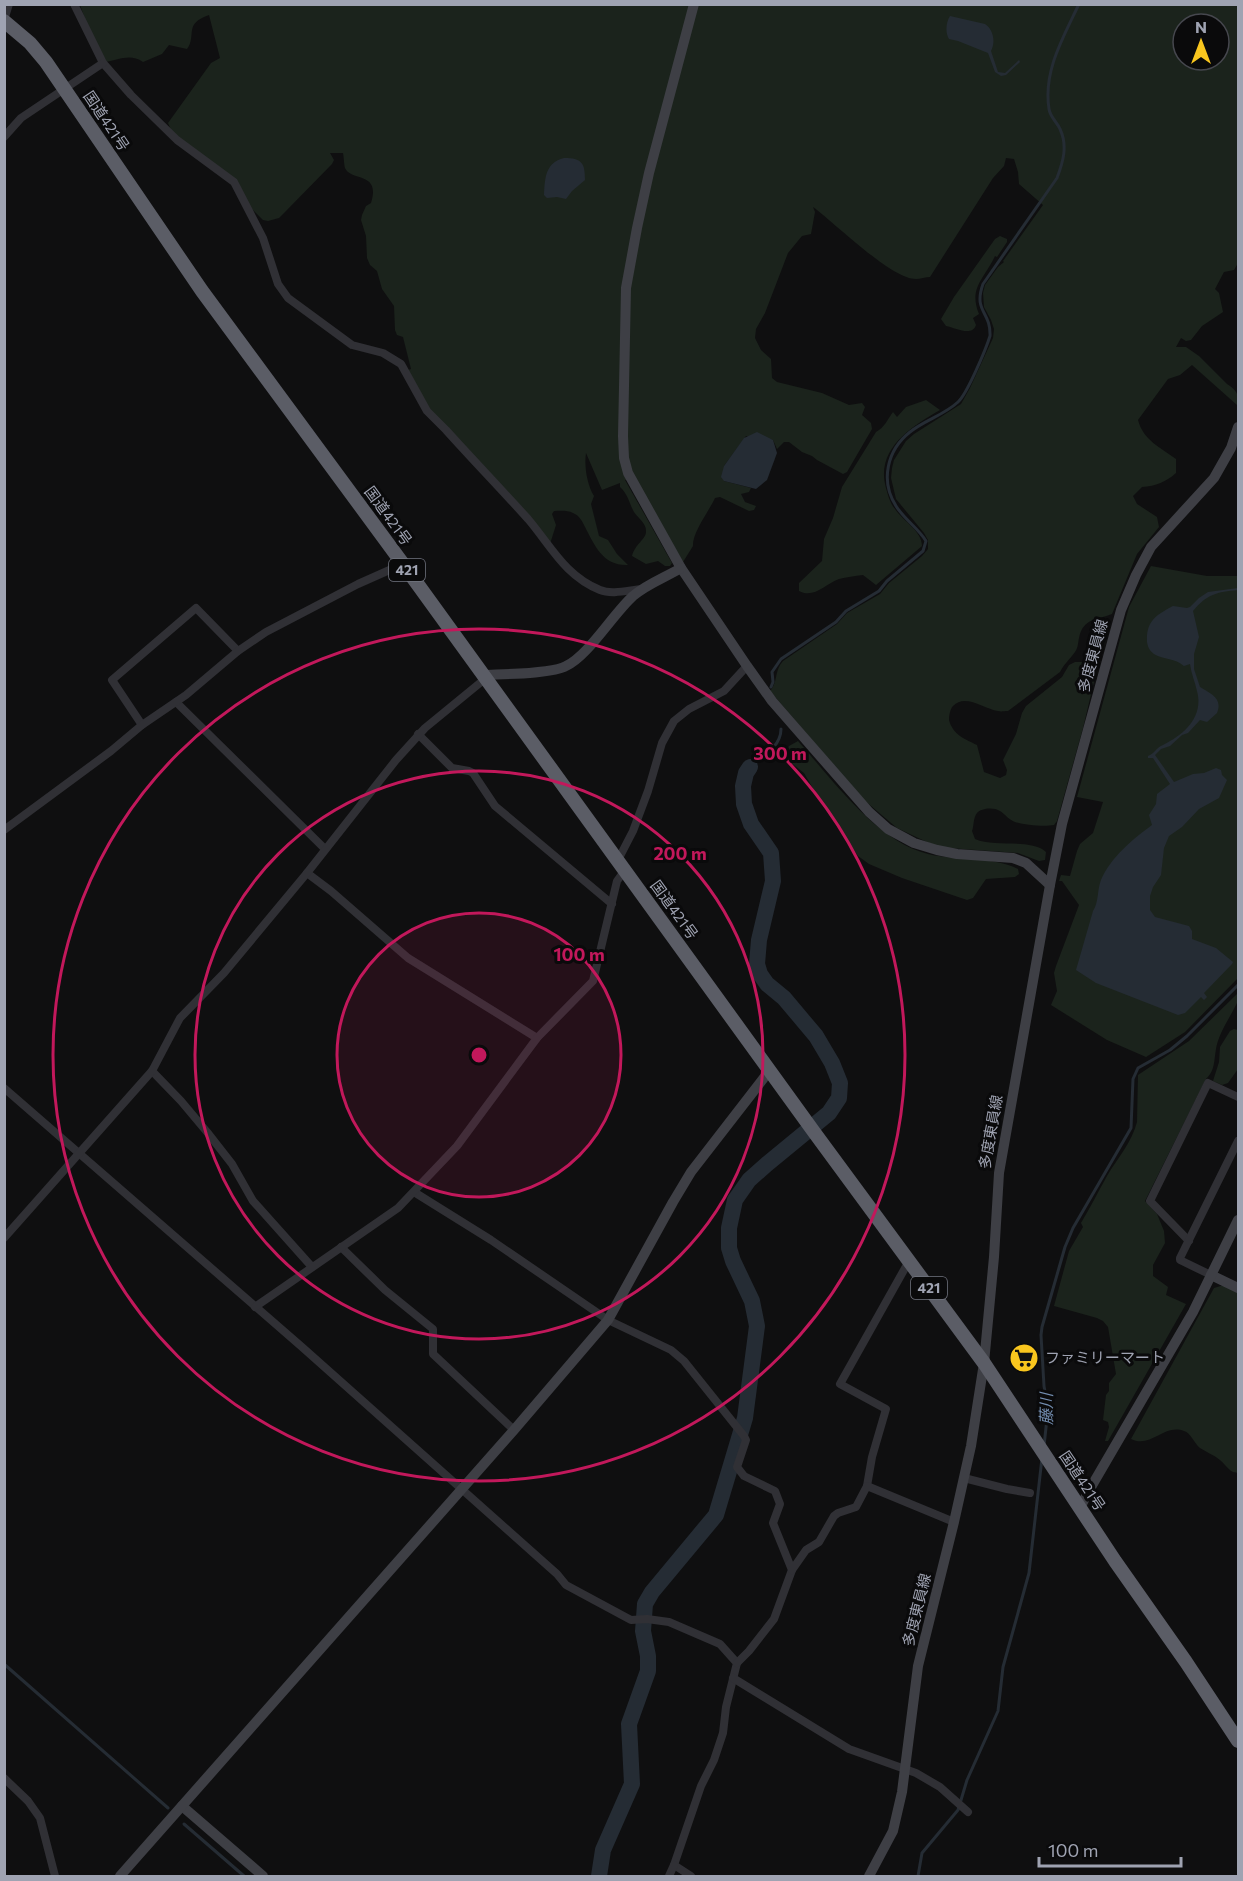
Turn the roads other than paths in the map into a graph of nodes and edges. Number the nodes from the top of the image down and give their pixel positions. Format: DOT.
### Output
graph roads {
  1 [pos="9,4"];
  2 [pos="74,4"];
  3 [pos="693,4"];
  4 [pos="4,20"];
  5 [pos="103,63"];
  6 [pos="65,89"];
  7 [pos="4,138"];
  8 [pos="1239,427"];
  9 [pos="403,564"];
  10 [pos="681,568"];
  11 [pos="643,589"];
  12 [pos="238,651"];
  13 [pos="747,666"];
  14 [pos="485,677"];
  15 [pos="176,702"];
  16 [pos="142,725"];
  17 [pos="418,734"];
  18 [pos="4,830"];
  19 [pos="325,849"];
  20 [pos="621,865"];
  21 [pos="307,873"];
  22 [pos="1050,885"];
  23 [pos="612,904"];
  24 [pos="537,1038"];
  25 [pos="770,1070"];
  26 [pos="152,1071"];
  27 [pos="4,1088"];
  28 [pos="1239,1098"];
  29 [pos="1239,1141"];
  30 [pos="78,1153"];
  31 [pos="414,1192"];
  32 [pos="1239,1220"];
  33 [pos="4,1238"];
  34 [pos="1189,1241"];
  35 [pos="341,1247"];
  36 [pos="909,1261"];
  37 [pos="312,1268"];
  38 [pos="1211,1275"];
  39 [pos="1239,1288"];
  40 [pos="255,1307"];
  41 [pos="608,1320"];
  42 [pos="984,1363"];
  43 [pos="514,1430"];
  44 [pos="964,1478"];
  45 [pos="867,1486"];
  46 [pos="461,1489"];
  47 [pos="1030,1493"];
  48 [pos="1080,1508"];
  49 [pos="954,1522"];
  50 [pos="792,1570"];
  51 [pos="737,1663"];
  52 [pos="733,1678"];
  53 [pos="1239,1741"];
  54 [pos="906,1768"];
  55 [pos="4,1778"];
  56 [pos="182,1806"];
  57 [pos="967,1811"];
  58 [pos="674,1865"];
  59 [pos="55,1876"];
  60 [pos="120,1876"];
  61 [pos="263,1876"];
  62 [pos="669,1876"];
  63 [pos="691,1876"];
  64 [pos="869,1876"];
  1 -- 4 [label="street"];
  2 -- 5 [label="street"];
  3 -- 10 [label="street"];
  4 -- 6 [label="highway, 国道421号 / 421"];
  5 -- 6 [label="street"];
  5 -- 11 [label="street"];
  6 -- 7 [label="street"];
  6 -- 9 [label="highway, 国道421号 / 421"];
  8 -- 22 [label="street, 多度東員線"];
  9 -- 12 [label="street"];
  9 -- 14 [label="highway, 国道421号 / 421"];
  10 -- 11 [label="street"];
  10 -- 13 [label="street"];
  11 -- 14 [label="street"];
  12 -- 15 [label="street"];
  12 -- 16 [label="street"];
  13 -- 20 [label="street"];
  13 -- 22 [label="street"];
  14 -- 17 [label="street"];
  14 -- 20 [label="highway, 国道421号 / 421"];
  15 -- 16 [label="street"];
  15 -- 19 [label="street"];
  16 -- 18 [label="street"];
  17 -- 19 [label="street"];
  17 -- 23 [label="street"];
  19 -- 21 [label="street"];
  20 -- 23 [label="street"];
  20 -- 25 [label="highway, 国道421号 / 421"];
  21 -- 24 [label="street"];
  21 -- 26 [label="street"];
  22 -- 42 [label="street, 多度東員線"];
  23 -- 24 [label="street"];
  24 -- 31 [label="street"];
  25 -- 36 [label="highway, 国道421号 / 421"];
  25 -- 41 [label="street"];
  26 -- 30 [label="street"];
  26 -- 37 [label="street"];
  27 -- 30 [label="street"];
  28 -- 34 [label="street"];
  29 -- 34 [label="street"];
  30 -- 33 [label="street"];
  30 -- 40 [label="street"];
  31 -- 35 [label="street"];
  31 -- 41 [label="street"];
  32 -- 38 [label="street"];
  34 -- 38 [label="street"];
  35 -- 37 [label="street"];
  35 -- 43 [label="street"];
  36 -- 42 [label="highway, 国道421号 / 421"];
  36 -- 45 [label="street"];
  37 -- 40 [label="street"];
  38 -- 39 [label="street"];
  38 -- 48 [label="street"];
  40 -- 46 [label="street"];
  41 -- 43 [label="street"];
  41 -- 50 [label="street"];
  42 -- 44 [label="street, 多度東員線"];
  42 -- 48 [label="highway, 国道421号 / 421"];
  43 -- 46 [label="street"];
  44 -- 47 [label="street"];
  44 -- 49 [label="street, 多度東員線"];
  45 -- 49 [label="street"];
  45 -- 50 [label="street"];
  46 -- 51 [label="street"];
  46 -- 56 [label="street"];
  48 -- 53 [label="highway, 国道421号 / 421"];
  49 -- 54 [label="street, 多度東員線"];
  50 -- 51 [label="street"];
  51 -- 52 [label="street"];
  52 -- 54 [label="street"];
  52 -- 58 [label="street"];
  54 -- 57 [label="street"];
  54 -- 64 [label="street, 多度東員線"];
  55 -- 59 [label="street"];
  56 -- 60 [label="street"];
  56 -- 61 [label="street"];
  58 -- 62 [label="street"];
  58 -- 63 [label="street"];
}
